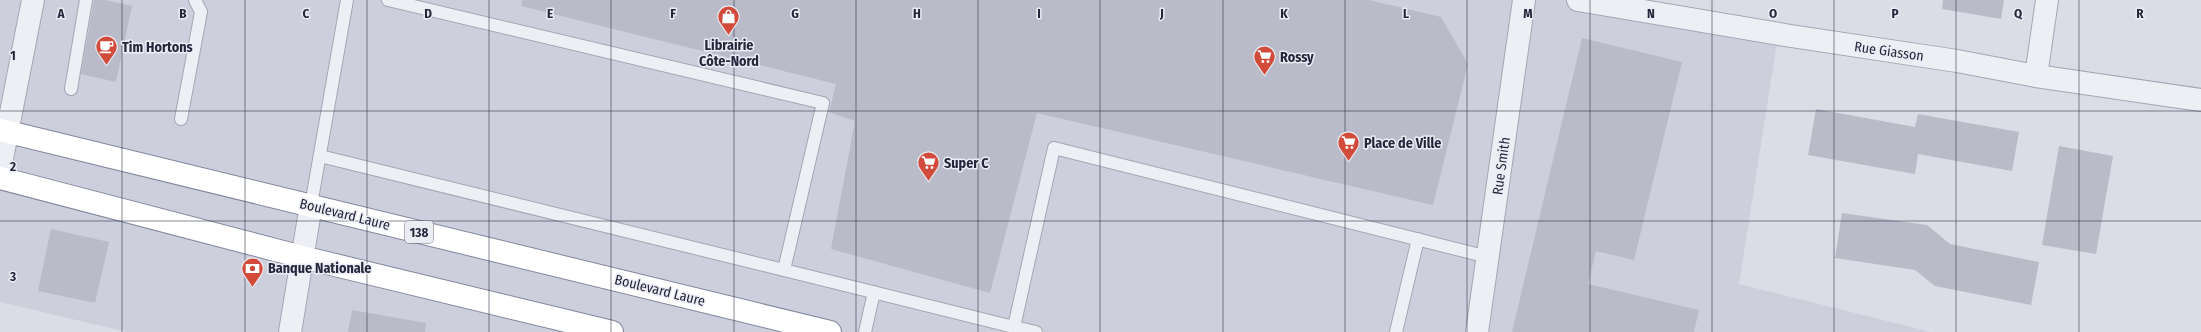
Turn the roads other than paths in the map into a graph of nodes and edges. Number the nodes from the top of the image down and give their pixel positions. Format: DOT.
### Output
graph roads {
  1 [pos="33,0"];
  2 [pos="86,0"];
  3 [pos="195,0"];
  4 [pos="347,0"];
  5 [pos="388,0"];
  6 [pos="1524,0"];
  7 [pos="1578,0"];
  8 [pos="2047,0"];
  9 [pos="2036,76"];
  10 [pos="71,89"];
  11 [pos="2201,100"];
  12 [pos="180,119"];
  13 [pos="4,131"];
  14 [pos="320,156"];
  15 [pos="0,169"];
  16 [pos="0,178"];
  17 [pos="311,205"];
  18 [pos="1418,239"];
  19 [pos="302,257"];
  20 [pos="1488,257"];
  21 [pos="784,270"];
  22 [pos="874,292"];
  23 [pos="1014,327"];
  24 [pos="290,332"];
  25 [pos="612,332"];
  26 [pos="830,332"];
  27 [pos="865,332"];
  28 [pos="1036,332"];
  29 [pos="1396,332"];
  30 [pos="1477,332"];
  1 -- 13 [label="street"];
  2 -- 10 [label="lane"];
  3 -- 12 [label="lane"];
  4 -- 14 [label="lane"];
  5 -- 21 [label="lane"];
  6 -- 20 [label="street, Rue Smith"];
  7 -- 9 [label="street, Rue Giasson"];
  8 -- 9 [label="street"];
  9 -- 11 [label="street, Rue Giasson"];
  13 -- 15 [label="street"];
  13 -- 17 [label="highway, Boulevard Laure / 138"];
  14 -- 17 [label="lane"];
  14 -- 21 [label="lane"];
  16 -- 19 [label="highway"];
  17 -- 19 [label="street"];
  17 -- 26 [label="highway, Boulevard Laure / 138"];
  18 -- 20 [label="lane"];
  18 -- 23 [label="lane"];
  18 -- 29 [label="lane"];
  19 -- 24 [label="street"];
  19 -- 25 [label="highway"];
  20 -- 30 [label="street, Rue Smith"];
  21 -- 22 [label="lane"];
  22 -- 23 [label="lane"];
  22 -- 27 [label="lane"];
  23 -- 28 [label="lane"];
}
